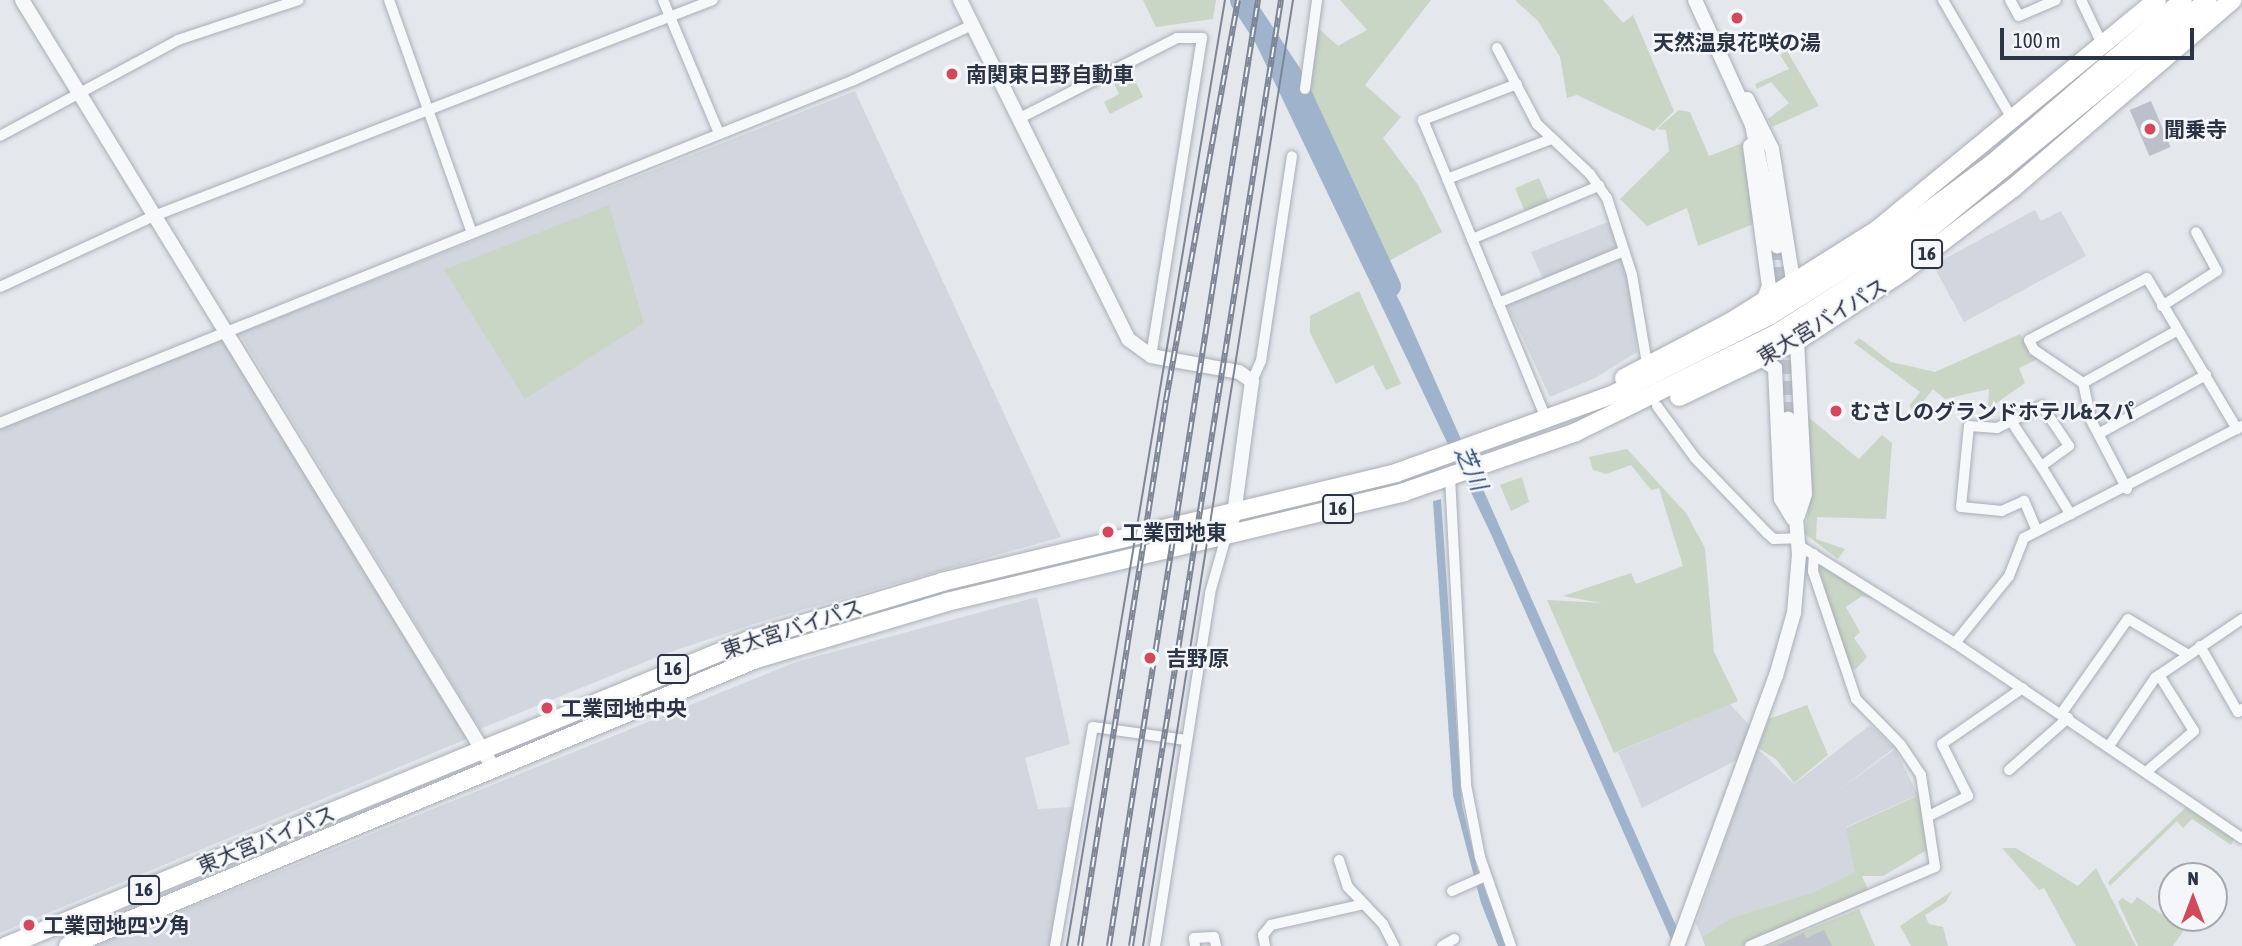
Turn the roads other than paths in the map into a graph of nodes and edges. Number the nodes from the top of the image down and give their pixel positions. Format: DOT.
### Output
graph roads {
  1 [pos="22,0"];
  2 [pos="299,0"];
  3 [pos="389,0"];
  4 [pos="663,0"];
  5 [pos="713,0"];
  6 [pos="960,0"];
  7 [pos="1317,0"];
  8 [pos="1695,0"];
  9 [pos="1943,0"];
  10 [pos="2010,0"];
  11 [pos="2056,0"];
  12 [pos="2081,0"];
  13 [pos="2157,0"];
  14 [pos="2183,0"];
  15 [pos="2208,0"];
  16 [pos="2232,0"];
  17 [pos="669,17"];
  18 [pos="972,25"];
  19 [pos="2103,46"];
  20 [pos="1497,47"];
  21 [pos="1726,69"];
  22 [pos="1517,84"];
  23 [pos="1305,89"];
  24 [pos="79,94"];
  25 [pos="430,108"];
  26 [pos="1018,119"];
  27 [pos="2014,122"];
  28 [pos="719,133"];
  29 [pos="0,136"];
  30 [pos="1551,139"];
  31 [pos="1292,156"];
  32 [pos="1447,179"];
  33 [pos="1599,186"];
  34 [pos="154,216"];
  35 [pos="471,230"];
  36 [pos="2196,232"];
  37 [pos="1472,239"];
  38 [pos="1777,246"];
  39 [pos="1624,251"];
  40 [pos="1801,280"];
  41 [pos="0,287"];
  42 [pos="1499,303"];
  43 [pos="1762,303"];
  44 [pos="2162,306"];
  45 [pos="224,330"];
  46 [pos="2176,331"];
  47 [pos="1797,341"];
  48 [pos="1151,355"];
  49 [pos="1761,359"];
  50 [pos="1647,364"];
  51 [pos="2206,375"];
  52 [pos="1252,381"];
  53 [pos="2082,383"];
  54 [pos="1657,407"];
  55 [pos="1568,413"];
  56 [pos="1788,418"];
  57 [pos="1548,421"];
  58 [pos="2011,421"];
  59 [pos="0,423"];
  60 [pos="2239,428"];
  61 [pos="1576,432"];
  62 [pos="2100,433"];
  63 [pos="2040,466"];
  64 [pos="1450,477"];
  65 [pos="2127,489"];
  66 [pos="1234,515"];
  67 [pos="2071,515"];
  68 [pos="2038,531"];
  69 [pos="1797,535"];
  70 [pos="1226,537"];
  71 [pos="1814,554"];
  72 [pos="2242,619"];
  73 [pos="1955,643"];
  74 [pos="2200,646"];
  75 [pos="2187,654"];
  76 [pos="2159,675"];
  77 [pos="2023,688"];
  78 [pos="2242,709"];
  79 [pos="2064,716"];
  80 [pos="1186,740"];
  81 [pos="2109,746"];
  82 [pos="482,749"];
  83 [pos="493,767"];
  84 [pos="2010,770"];
  85 [pos="2146,772"];
  86 [pos="1929,816"];
  87 [pos="2242,838"];
  88 [pos="1339,860"];
  89 [pos="1486,876"];
  90 [pos="1452,891"];
  91 [pos="1364,904"];
  92 [pos="1454,939"];
  93 [pos="6,946"];
  94 [pos="68,946"];
  95 [pos="1055,946"];
  96 [pos="1155,946"];
  97 [pos="1195,946"];
  98 [pos="1216,946"];
  99 [pos="1265,946"];
  100 [pos="1394,946"];
  101 [pos="1442,946"];
  102 [pos="1511,946"];
  103 [pos="1677,946"];
  104 [pos="1749,946"];
  1 -- 24 [label="street"];
  2 -- 24 [label="street"];
  3 -- 25 [label="street"];
  4 -- 17 [label="street"];
  5 -- 17 [label="street"];
  6 -- 18 [label="street"];
  7 -- 23 [label="street"];
  8 -- 21 [label="street"];
  9 -- 27 [label="street"];
  10 -- 11 [label="street"];
  12 -- 19 [label="street"];
  13 -- 19 [label="highway, 東大宮バイパス / 16"];
  14 -- 55 [label="highway, 東大宮バイパス / 16"];
  15 -- 61 [label="highway, 東大宮バイパス / 16"];
  16 -- 47 [label="highway, 東大宮バイパス / 16"];
  17 -- 25 [label="street"];
  17 -- 28 [label="street"];
  18 -- 26 [label="street"];
  18 -- 28 [label="street"];
  19 -- 27 [label="highway, 東大宮バイパス / 16"];
  20 -- 22 [label="street"];
  21 -- 38 [label="street"];
  21 -- 40 [label="street"];
  21 -- 43 [label="street"];
  22 -- 30 [label="street"];
  22 -- 32 [label="street"];
  24 -- 29 [label="street"];
  24 -- 34 [label="street"];
  25 -- 34 [label="street"];
  25 -- 35 [label="street"];
  26 -- 48 [label="street"];
  26 -- 48 [label="street"];
  27 -- 40 [label="highway, 東大宮バイパス / 16"];
  28 -- 35 [label="street"];
  30 -- 32 [label="street"];
  30 -- 33 [label="street"];
  31 -- 52 [label="street"];
  32 -- 37 [label="street"];
  33 -- 37 [label="street"];
  33 -- 39 [label="street"];
  34 -- 41 [label="street"];
  34 -- 45 [label="street"];
  35 -- 45 [label="street"];
  36 -- 44 [label="street"];
  37 -- 42 [label="street"];
  39 -- 42 [label="street"];
  39 -- 50 [label="street"];
  40 -- 43 [label="highway, 東大宮バイパス / 16"];
  42 -- 57 [label="street"];
  43 -- 50 [label="highway, 東大宮バイパス / 16"];
  44 -- 46 [label="street"];
  44 -- 53 [label="street"];
  45 -- 59 [label="street"];
  45 -- 82 [label="street"];
  46 -- 51 [label="street"];
  46 -- 53 [label="street"];
  47 -- 49 [label="highway, 東大宮バイパス / 16"];
  47 -- 69 [label="street"];
  48 -- 52 [label="street"];
  49 -- 54 [label="highway, 東大宮バイパス / 16"];
  49 -- 69 [label="street"];
  50 -- 55 [label="highway, 東大宮バイパス / 16"];
  51 -- 60 [label="street"];
  51 -- 62 [label="street"];
  52 -- 66 [label="street"];
  53 -- 62 [label="street"];
  54 -- 61 [label="highway, 東大宮バイパス / 16"];
  54 -- 69 [label="street"];
  55 -- 57 [label="highway, 東大宮バイパス / 16"];
  56 -- 69 [label="street"];
  57 -- 66 [label="highway, 東大宮バイパス / 16"];
  58 -- 63 [label="street"];
  58 -- 63 [label="street"];
  58 -- 68 [label="street"];
  60 -- 65 [label="street"];
  61 -- 64 [label="highway, 東大宮バイパス / 16"];
  62 -- 65 [label="street"];
  63 -- 67 [label="street"];
  64 -- 70 [label="highway, 東大宮バイパス / 16"];
  64 -- 89 [label="street"];
  65 -- 67 [label="street"];
  66 -- 70 [label="street"];
  66 -- 82 [label="highway, 東大宮バイパス / 16"];
  67 -- 68 [label="street"];
  68 -- 73 [label="street"];
  69 -- 71 [label="street"];
  69 -- 103 [label="street"];
  70 -- 80 [label="street"];
  70 -- 83 [label="highway, 東大宮バイパス / 16"];
  71 -- 73 [label="street"];
  71 -- 86 [label="street"];
  72 -- 74 [label="street"];
  73 -- 77 [label="street"];
  74 -- 75 [label="street"];
  74 -- 78 [label="street"];
  75 -- 76 [label="street"];
  75 -- 79 [label="street"];
  76 -- 81 [label="street"];
  76 -- 85 [label="street"];
  77 -- 79 [label="street"];
  77 -- 86 [label="street"];
  79 -- 81 [label="street"];
  79 -- 84 [label="street"];
  80 -- 95 [label="street"];
  80 -- 96 [label="street"];
  81 -- 85 [label="street"];
  82 -- 83 [label="street"];
  82 -- 93 [label="highway, 東大宮バイパス / 16"];
  83 -- 94 [label="highway, 東大宮バイパス / 16"];
  85 -- 87 [label="street"];
  86 -- 104 [label="street"];
  88 -- 91 [label="street"];
  89 -- 90 [label="street"];
  89 -- 102 [label="street"];
  91 -- 99 [label="street"];
  91 -- 100 [label="street"];
  92 -- 101 [label="street"];
  97 -- 98 [label="street"];
}
